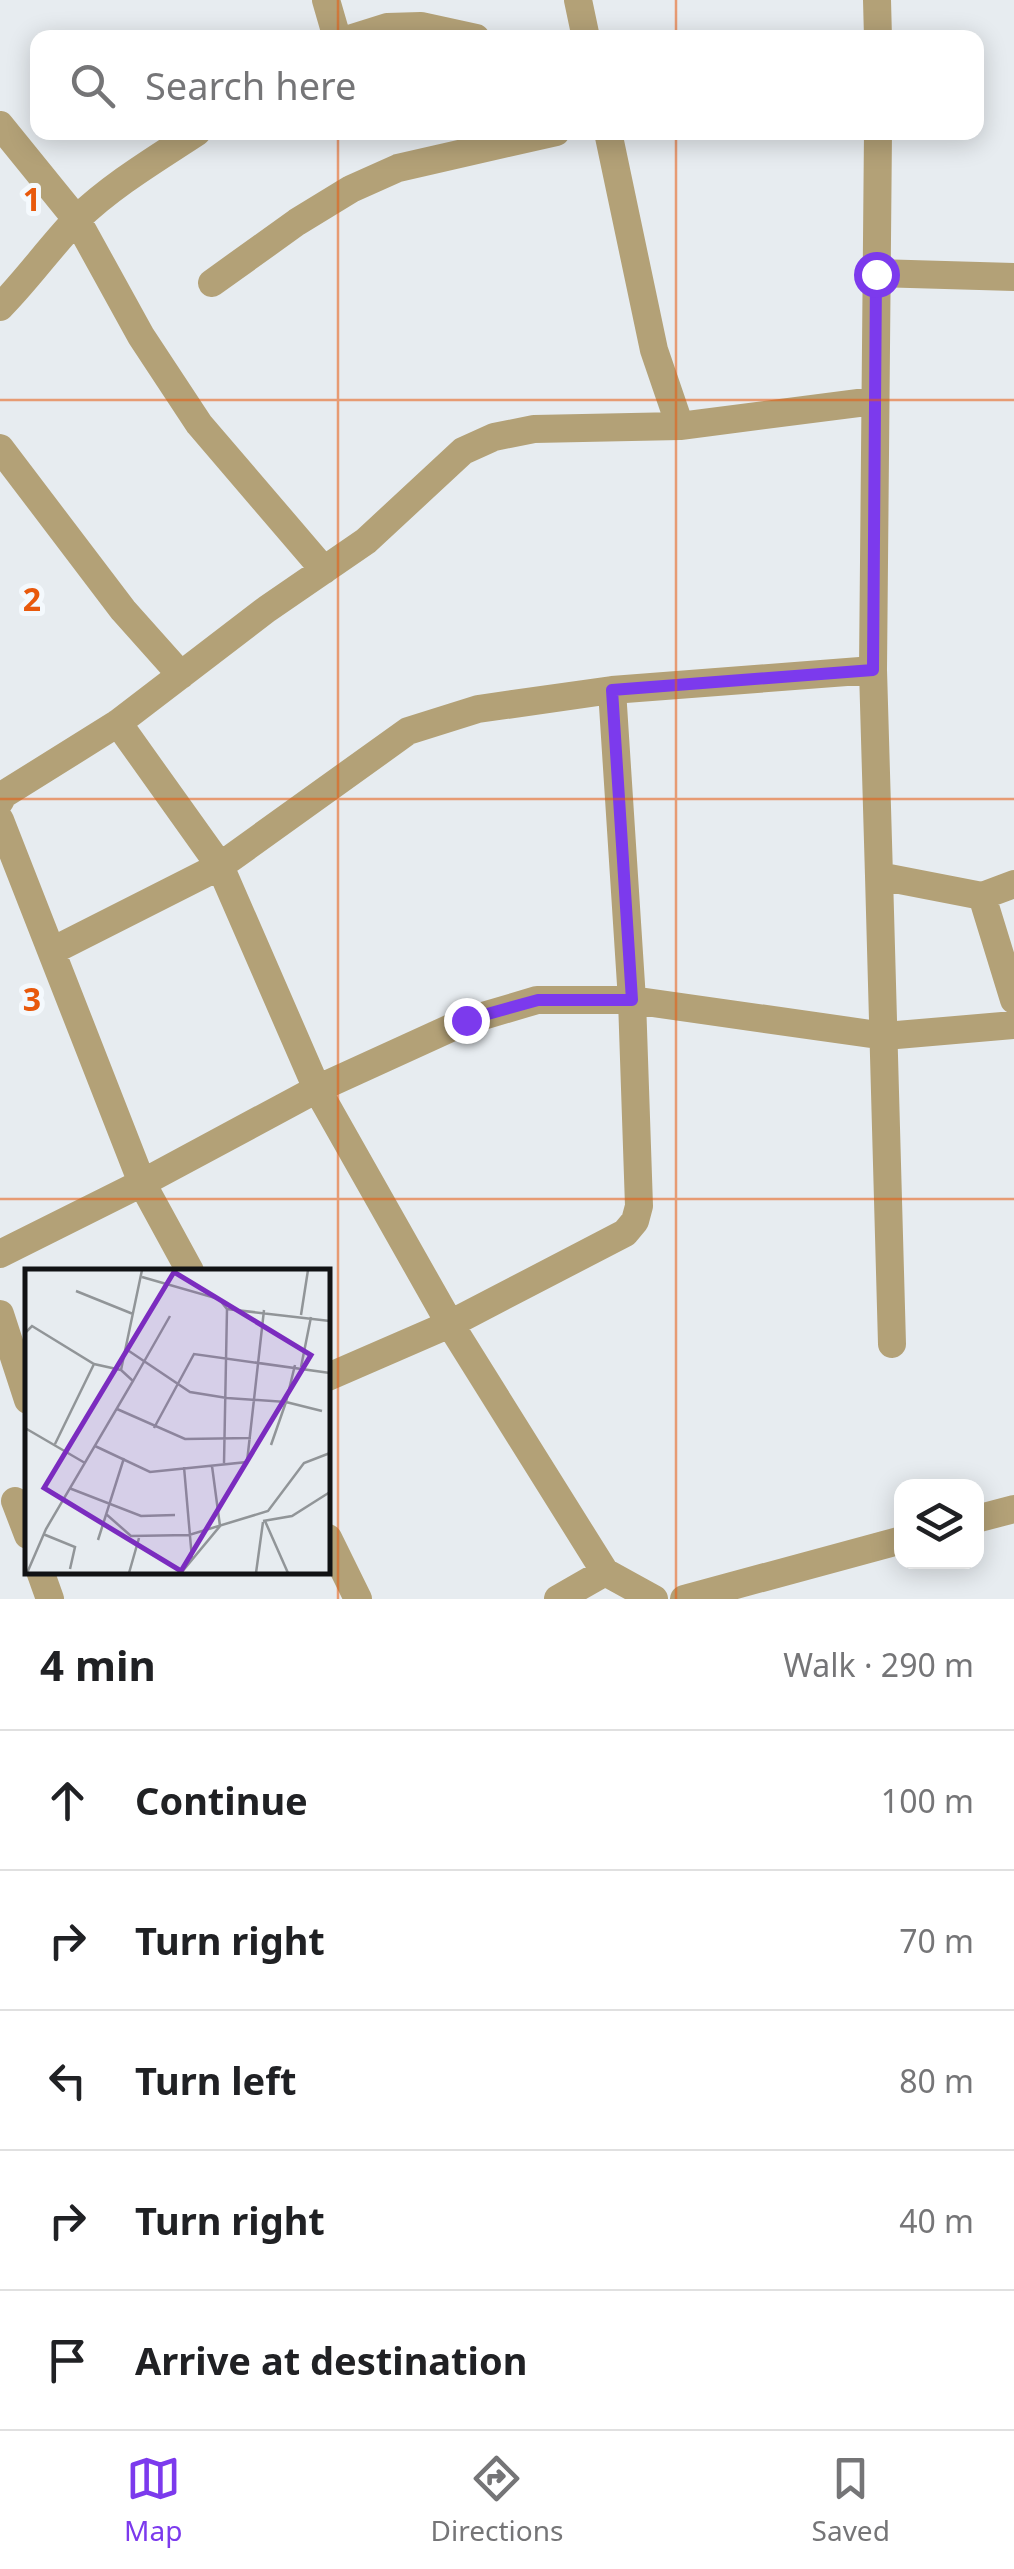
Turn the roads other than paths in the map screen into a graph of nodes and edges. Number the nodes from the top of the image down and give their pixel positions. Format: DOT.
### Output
graph roads {
  1 [pos="326,0"];
  2 [pos="578,0"];
  3 [pos="878,0"];
  4 [pos="335,30"];
  5 [pos="377,30"];
  6 [pos="440,30"];
  7 [pos="584,30"];
  8 [pos="878,30"];
  9 [pos="0,124"];
  10 [pos="185,140"];
  11 [pos="521,140"];
  12 [pos="610,140"];
  13 [pos="878,140"];
  14 [pos="77,220"];
  15 [pos="876,274"];
  16 [pos="1014,276"];
  17 [pos="212,283"];
  18 [pos="0,308"];
  19 [pos="874,401"];
  20 [pos="680,426"];
  21 [pos="0,448"];
  22 [pos="324,570"];
  23 [pos="873,670"];
  24 [pos="181,675"];
  25 [pos="612,690"];
  26 [pos="118,723"];
  27 [pos="0,801"];
  28 [pos="0,820"];
  29 [pos="220,866"];
  30 [pos="879,876"];
  31 [pos="1014,884"];
  32 [pos="982,896"];
  33 [pos="52,950"];
  34 [pos="632,1000"];
  35 [pos="1014,1000"];
  36 [pos="1014,1025"];
  37 [pos="885,1036"];
  38 [pos="317,1088"];
  39 [pos="142,1183"];
  40 [pos="0,1254"];
  41 [pos="188,1269"];
  42 [pos="0,1314"];
  43 [pos="450,1324"];
  44 [pos="892,1344"];
  45 [pos="330,1375"];
  46 [pos="25,1391"];
  47 [pos="14,1501"];
  48 [pos="1014,1509"];
  49 [pos="984,1517"];
  50 [pos="25,1528"];
  51 [pos="330,1542"];
  52 [pos="894,1542"];
  53 [pos="605,1572"];
  54 [pos="41,1574"];
  55 [pos="50,1599"];
  56 [pos="358,1599"];
  57 [pos="558,1599"];
  58 [pos="654,1599"];
  59 [pos="684,1599"];
  1 -- 4 [label="street"];
  2 -- 7 [label="street"];
  3 -- 8 [label="street"];
  5 -- 6 [label="street"];
  9 -- 14 [label="street"];
  10 -- 14 [label="street"];
  11 -- 17 [label="street"];
  12 -- 20 [label="street"];
  13 -- 15 [label="street"];
  14 -- 18 [label="street"];
  14 -- 22 [label="street"];
  15 -- 16 [label="street"];
  15 -- 19 [label="street"];
  19 -- 20 [label="street"];
  19 -- 23 [label="street"];
  20 -- 22 [label="street"];
  21 -- 24 [label="street"];
  22 -- 24 [label="street"];
  23 -- 25 [label="street"];
  23 -- 30 [label="street"];
  24 -- 26 [label="street"];
  25 -- 29 [label="street"];
  25 -- 34 [label="street"];
  26 -- 27 [label="street"];
  26 -- 29 [label="street"];
  28 -- 33 [label="street"];
  29 -- 33 [label="street"];
  29 -- 38 [label="street"];
  30 -- 32 [label="street"];
  30 -- 37 [label="street"];
  31 -- 32 [label="street"];
  32 -- 35 [label="street"];
  33 -- 39 [label="street"];
  34 -- 37 [label="street"];
  34 -- 38 [label="street"];
  34 -- 43 [label="street"];
  36 -- 37 [label="street"];
  37 -- 44 [label="street"];
  38 -- 39 [label="street"];
  38 -- 43 [label="street"];
  39 -- 40 [label="street"];
  39 -- 41 [label="street"];
  42 -- 46 [label="street"];
  43 -- 45 [label="street"];
  43 -- 53 [label="street"];
  47 -- 50 [label="street"];
  48 -- 49 [label="street"];
  51 -- 56 [label="street"];
  52 -- 59 [label="street"];
  53 -- 57 [label="street"];
  53 -- 58 [label="street"];
  54 -- 55 [label="street"];
}
